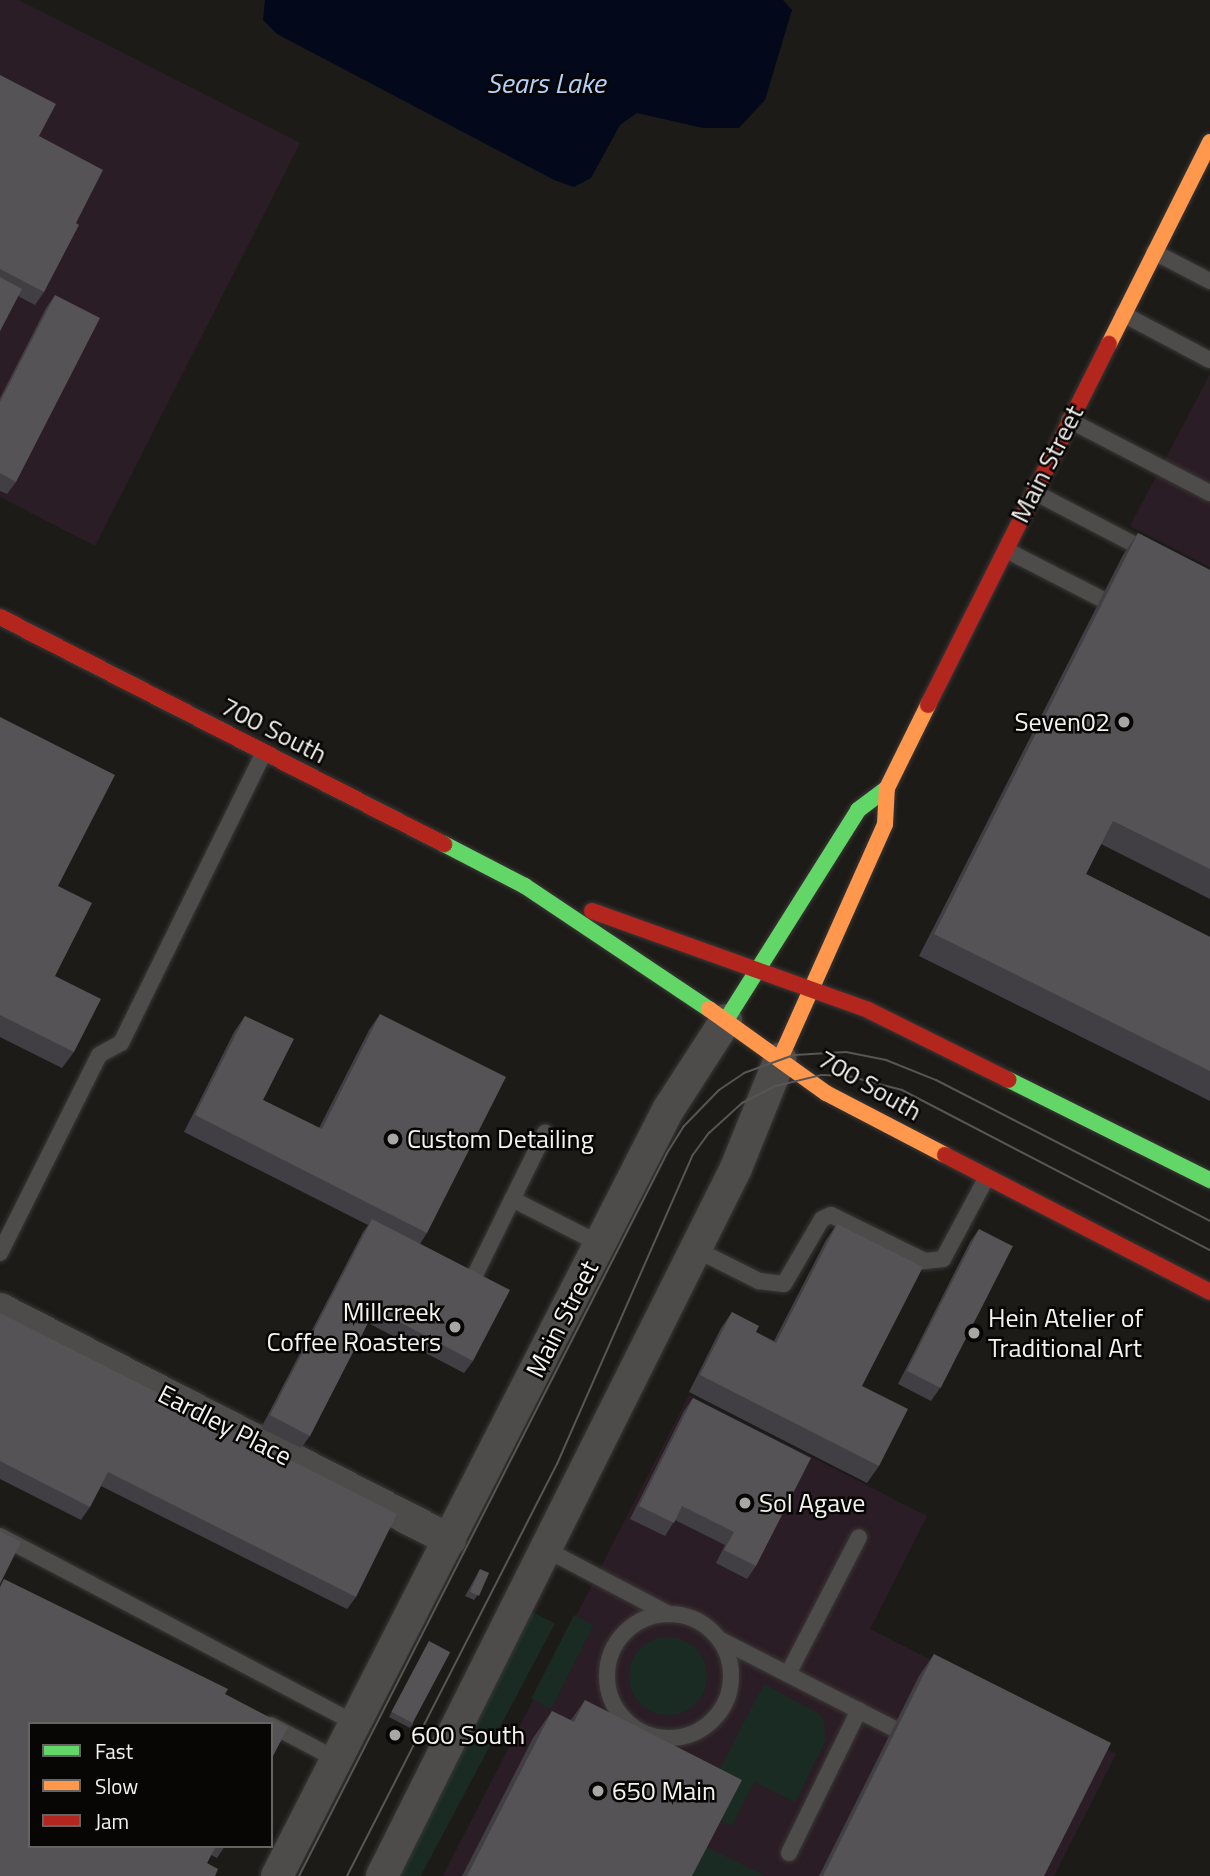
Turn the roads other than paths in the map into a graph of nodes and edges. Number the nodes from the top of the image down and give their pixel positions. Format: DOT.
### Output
graph roads {
  1 [pos="1210,142"];
  2 [pos="1154,252"];
  3 [pos="1210,281"];
  4 [pos="1123,314"];
  5 [pos="1210,360"];
  6 [pos="1069,421"];
  7 [pos="1034,492"];
  8 [pos="1210,493"];
  9 [pos="1004,549"];
  10 [pos="1162,559"];
  11 [pos="1100,598"];
  12 [pos="0,617"];
  13 [pos="264,752"];
  14 [pos="887,788"];
  15 [pos="525,886"];
  16 [pos="757,972"];
  17 [pos="813,991"];
  18 [pos="726,1020"];
  19 [pos="780,1059"];
  20 [pos="545,1133"];
  21 [pos="988,1177"];
  22 [pos="1210,1180"];
  23 [pos="512,1199"];
  24 [pos="600,1244"];
  25 [pos="695,1249"];
  26 [pos="0,1253"];
  27 [pos="474,1277"];
  28 [pos="1210,1292"];
  29 [pos="0,1309"];
  30 [pos="0,1536"];
  31 [pos="859,1537"];
  32 [pos="450,1540"];
  33 [pos="545,1549"];
  34 [pos="668,1615"];
  35 [pos="719,1639"];
  36 [pos="788,1675"];
  37 [pos="859,1710"];
  38 [pos="355,1723"];
  39 [pos="273,1726"];
  40 [pos="893,1728"];
  41 [pos="336,1759"];
  42 [pos="789,1853"];
  43 [pos="277,1876"];
  44 [pos="382,1876"];
  1 -- 2 [label="street, Main Street"];
  2 -- 3 [label="lane"];
  2 -- 4 [label="street, Main Street"];
  4 -- 5 [label="lane"];
  4 -- 6 [label="street, Main Street"];
  6 -- 7 [label="street, Main Street"];
  6 -- 8 [label="lane"];
  7 -- 9 [label="street, Main Street"];
  7 -- 10 [label="lane"];
  9 -- 11 [label="lane"];
  9 -- 14 [label="street, Main Street"];
  12 -- 13 [label="street, 700 South"];
  13 -- 15 [label="street, 700 South"];
  13 -- 26 [label="lane"];
  14 -- 16 [label="street, Main Street"];
  14 -- 17 [label="street, Main Street"];
  15 -- 16 [label="street, 700 South"];
  15 -- 18 [label="street, 700 South"];
  16 -- 17 [label="street, 700 South"];
  16 -- 18 [label="street, Main Street"];
  17 -- 19 [label="street, Main Street"];
  17 -- 22 [label="street, 700 South"];
  18 -- 19 [label="street, 700 South"];
  18 -- 24 [label="street, Main Street"];
  19 -- 21 [label="street, 700 South"];
  19 -- 25 [label="street, Main Street"];
  20 -- 23 [label="lane"];
  21 -- 25 [label="lane"];
  21 -- 28 [label="street, 700 South"];
  23 -- 24 [label="lane"];
  23 -- 27 [label="lane"];
  24 -- 32 [label="street, Main Street"];
  25 -- 33 [label="street, Main Street"];
  29 -- 32 [label="street, Eardley Place"];
  30 -- 38 [label="lane"];
  31 -- 36 [label="lane"];
  32 -- 38 [label="street, Main Street"];
  33 -- 34 [label="lane"];
  33 -- 44 [label="street, Main Street"];
  34 -- 35 [label="lane"];
  34 -- 35 [label="lane"];
  35 -- 36 [label="lane"];
  36 -- 37 [label="lane"];
  37 -- 40 [label="lane"];
  37 -- 42 [label="lane"];
  38 -- 41 [label="street, Main Street"];
  39 -- 41 [label="lane"];
  41 -- 43 [label="street, Main Street"];
}
